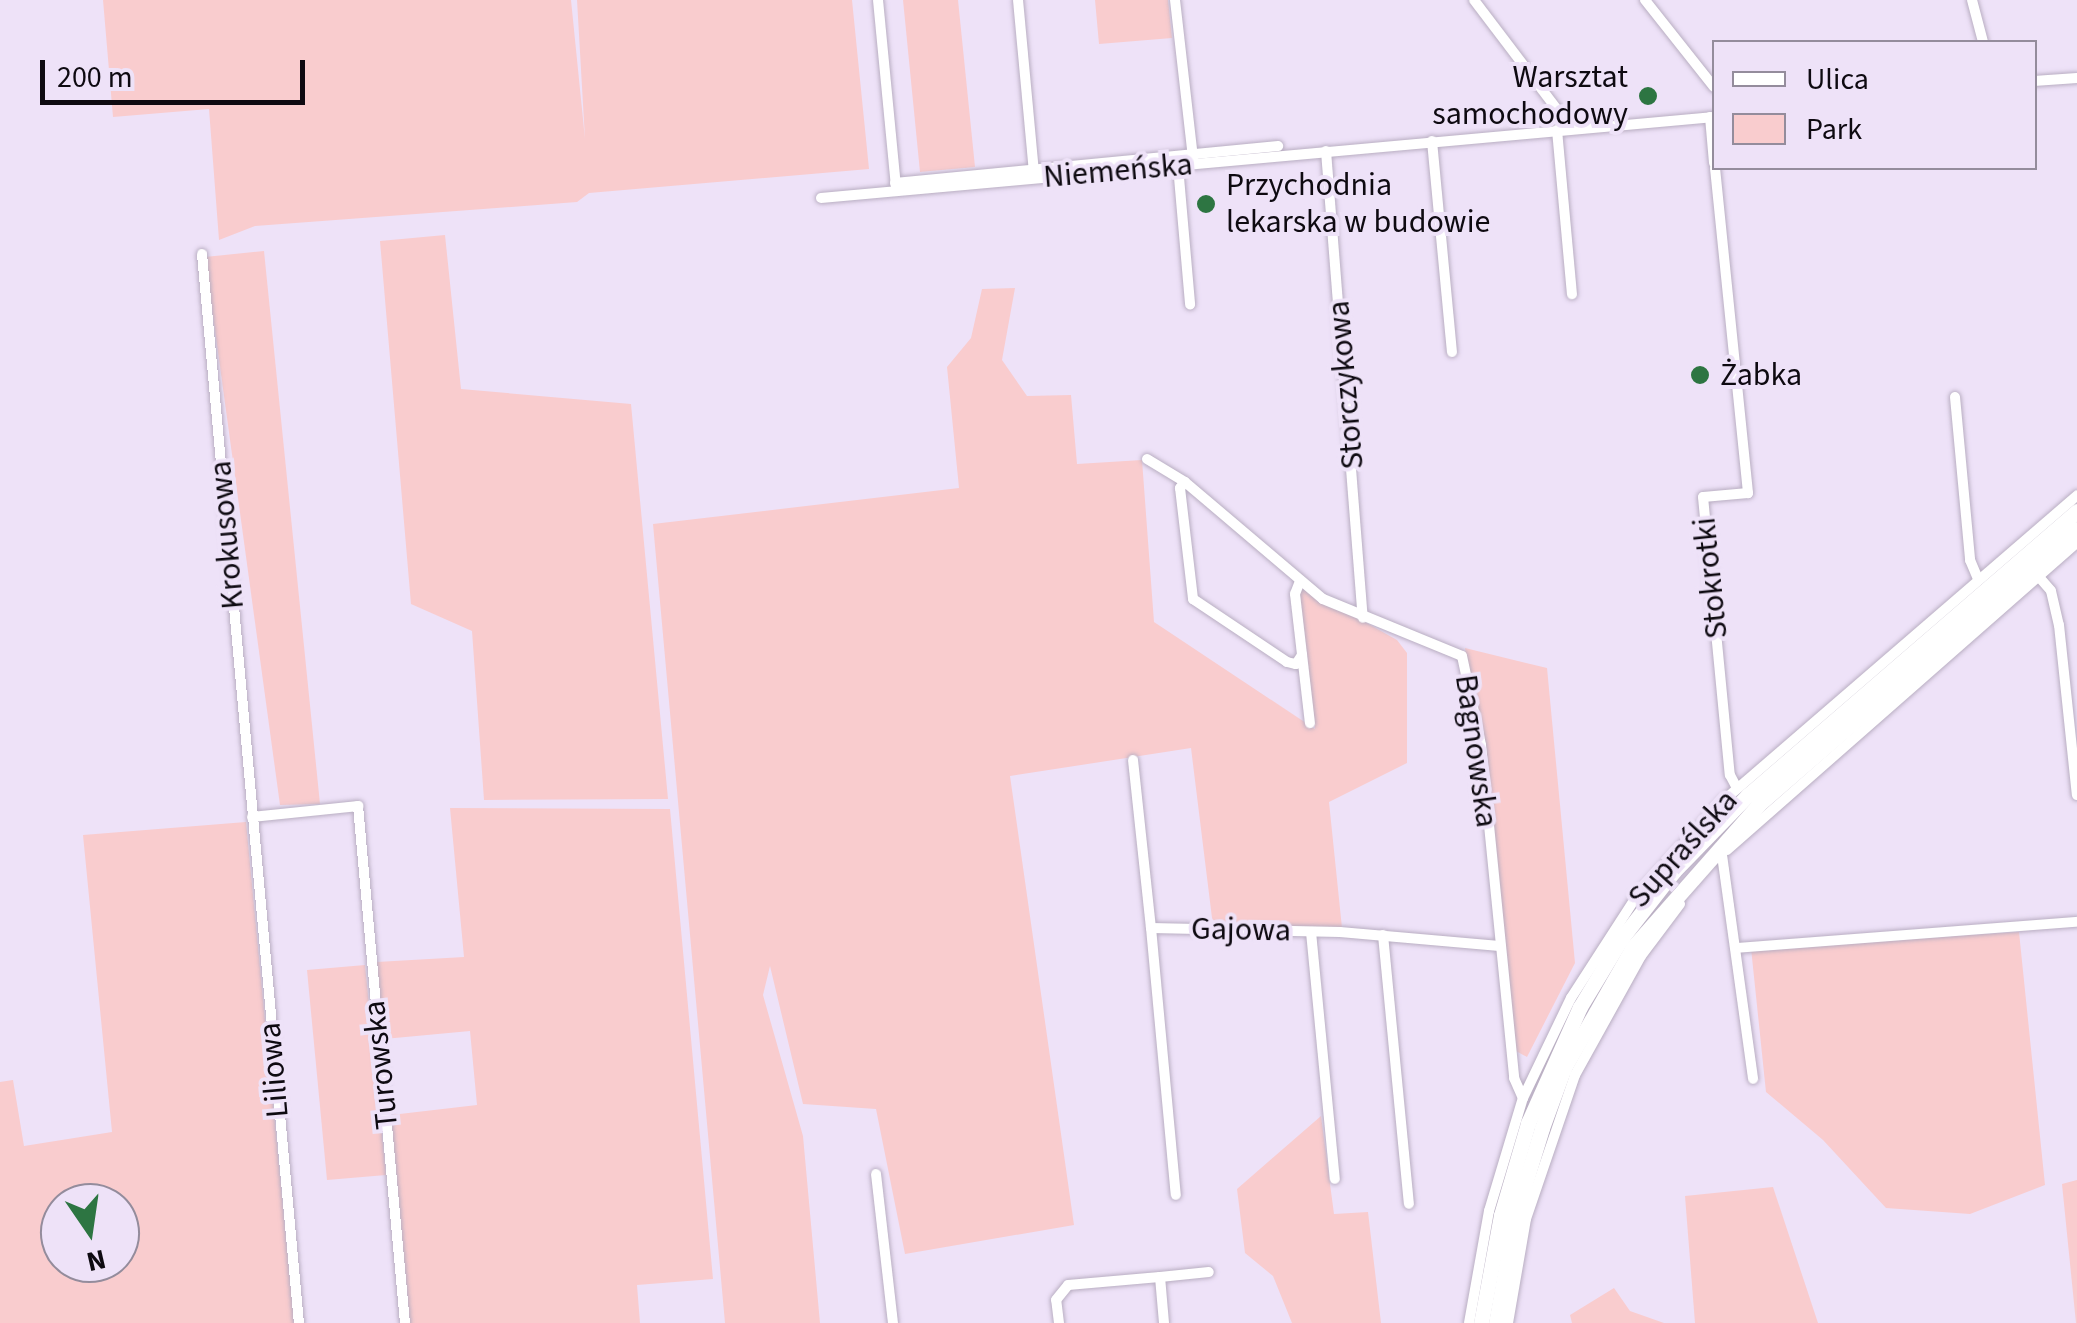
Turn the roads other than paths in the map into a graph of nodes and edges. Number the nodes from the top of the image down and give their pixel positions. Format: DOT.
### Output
graph roads {
  1 [pos="878,0"];
  2 [pos="1018,0"];
  3 [pos="1175,0"];
  4 [pos="1474,0"];
  5 [pos="1645,0"];
  6 [pos="1972,0"];
  7 [pos="1982,40"];
  8 [pos="2077,78"];
  9 [pos="2037,81"];
  10 [pos="1712,84"];
  11 [pos="1712,117"];
  12 [pos="1572,129"];
  13 [pos="1556,130"];
  14 [pos="1432,141"];
  15 [pos="1278,146"];
  16 [pos="1326,151"];
  17 [pos="1193,159"];
  18 [pos="1178,166"];
  19 [pos="1716,170"];
  20 [pos="1034,174"];
  21 [pos="896,187"];
  22 [pos="820,198"];
  23 [pos="202,254"];
  24 [pos="1572,294"];
  25 [pos="1190,304"];
  26 [pos="1452,352"];
  27 [pos="1955,397"];
  28 [pos="1147,460"];
  29 [pos="1185,482"];
  30 [pos="2077,495"];
  31 [pos="2077,511"];
  32 [pos="2077,529"];
  33 [pos="2077,544"];
  34 [pos="2039,577"];
  35 [pos="1978,579"];
  36 [pos="1300,581"];
  37 [pos="1363,618"];
  38 [pos="1302,656"];
  39 [pos="1310,723"];
  40 [pos="1133,760"];
  41 [pos="1737,788"];
  42 [pos="2077,795"];
  43 [pos="252,816"];
  44 [pos="1722,855"];
  45 [pos="2077,922"];
  46 [pos="1152,928"];
  47 [pos="1311,932"];
  48 [pos="1383,935"];
  49 [pos="1499,946"];
  50 [pos="1736,948"];
  51 [pos="1754,1079"];
  52 [pos="1523,1098"];
  53 [pos="876,1174"];
  54 [pos="1335,1179"];
  55 [pos="1176,1195"];
  56 [pos="1410,1204"];
  57 [pos="1209,1272"];
  58 [pos="1160,1277"];
  59 [pos="299,1323"];
  60 [pos="405,1323"];
  61 [pos="893,1323"];
  62 [pos="1058,1323"];
  63 [pos="1164,1323"];
  64 [pos="1468,1323"];
  65 [pos="1481,1323"];
  66 [pos="1496,1323"];
  67 [pos="1508,1323"];
  1 -- 21 [label="street"];
  2 -- 20 [label="street"];
  3 -- 17 [label="street"];
  4 -- 12 [label="street"];
  5 -- 10 [label="street"];
  6 -- 7 [label="street"];
  8 -- 9 [label="street"];
  11 -- 12 [label="street, Niemeńska"];
  12 -- 13 [label="street, Niemeńska"];
  13 -- 14 [label="street, Niemeńska"];
  13 -- 24 [label="street"];
  14 -- 16 [label="street, Niemeńska"];
  14 -- 26 [label="street"];
  15 -- 17 [label="street"];
  16 -- 17 [label="street, Niemeńska"];
  16 -- 37 [label="street, Storczykowa"];
  17 -- 18 [label="street, Niemeńska"];
  17 -- 20 [label="street"];
  18 -- 20 [label="street, Niemeńska"];
  18 -- 25 [label="street"];
  19 -- 41 [label="street, Stokrotki"];
  20 -- 21 [label="street, Niemeńska"];
  21 -- 22 [label="street, Niemeńska"];
  23 -- 43 [label="street, Krokusowa"];
  27 -- 35 [label="street"];
  28 -- 29 [label="street, Bagnowska"];
  29 -- 36 [label="street, Bagnowska"];
  29 -- 38 [label="street"];
  30 -- 35 [label="street, Supraślska"];
  31 -- 65 [label="main road"];
  32 -- 66 [label="main road"];
  33 -- 34 [label="street, Supraślska"];
  34 -- 42 [label="street"];
  34 -- 44 [label="street, Supraślska"];
  35 -- 41 [label="street, Supraślska"];
  36 -- 37 [label="street, Bagnowska"];
  36 -- 38 [label="street"];
  37 -- 49 [label="street, Bagnowska"];
  38 -- 39 [label="street"];
  40 -- 46 [label="street, Gajowa"];
  41 -- 52 [label="street, Supraślska"];
  43 -- 59 [label="street, Liliowa"];
  43 -- 60 [label="street, Turowska"];
  44 -- 50 [label="street"];
  44 -- 67 [label="street, Supraślska"];
  45 -- 50 [label="street"];
  46 -- 47 [label="street, Gajowa"];
  46 -- 55 [label="street"];
  47 -- 48 [label="street, Gajowa"];
  47 -- 54 [label="street"];
  48 -- 49 [label="street, Gajowa"];
  48 -- 56 [label="street"];
  49 -- 52 [label="street, Bagnowska"];
  50 -- 51 [label="street"];
  52 -- 64 [label="street, Supraślska"];
  53 -- 61 [label="street"];
  57 -- 58 [label="street"];
  58 -- 62 [label="street"];
  58 -- 63 [label="street"];
}
